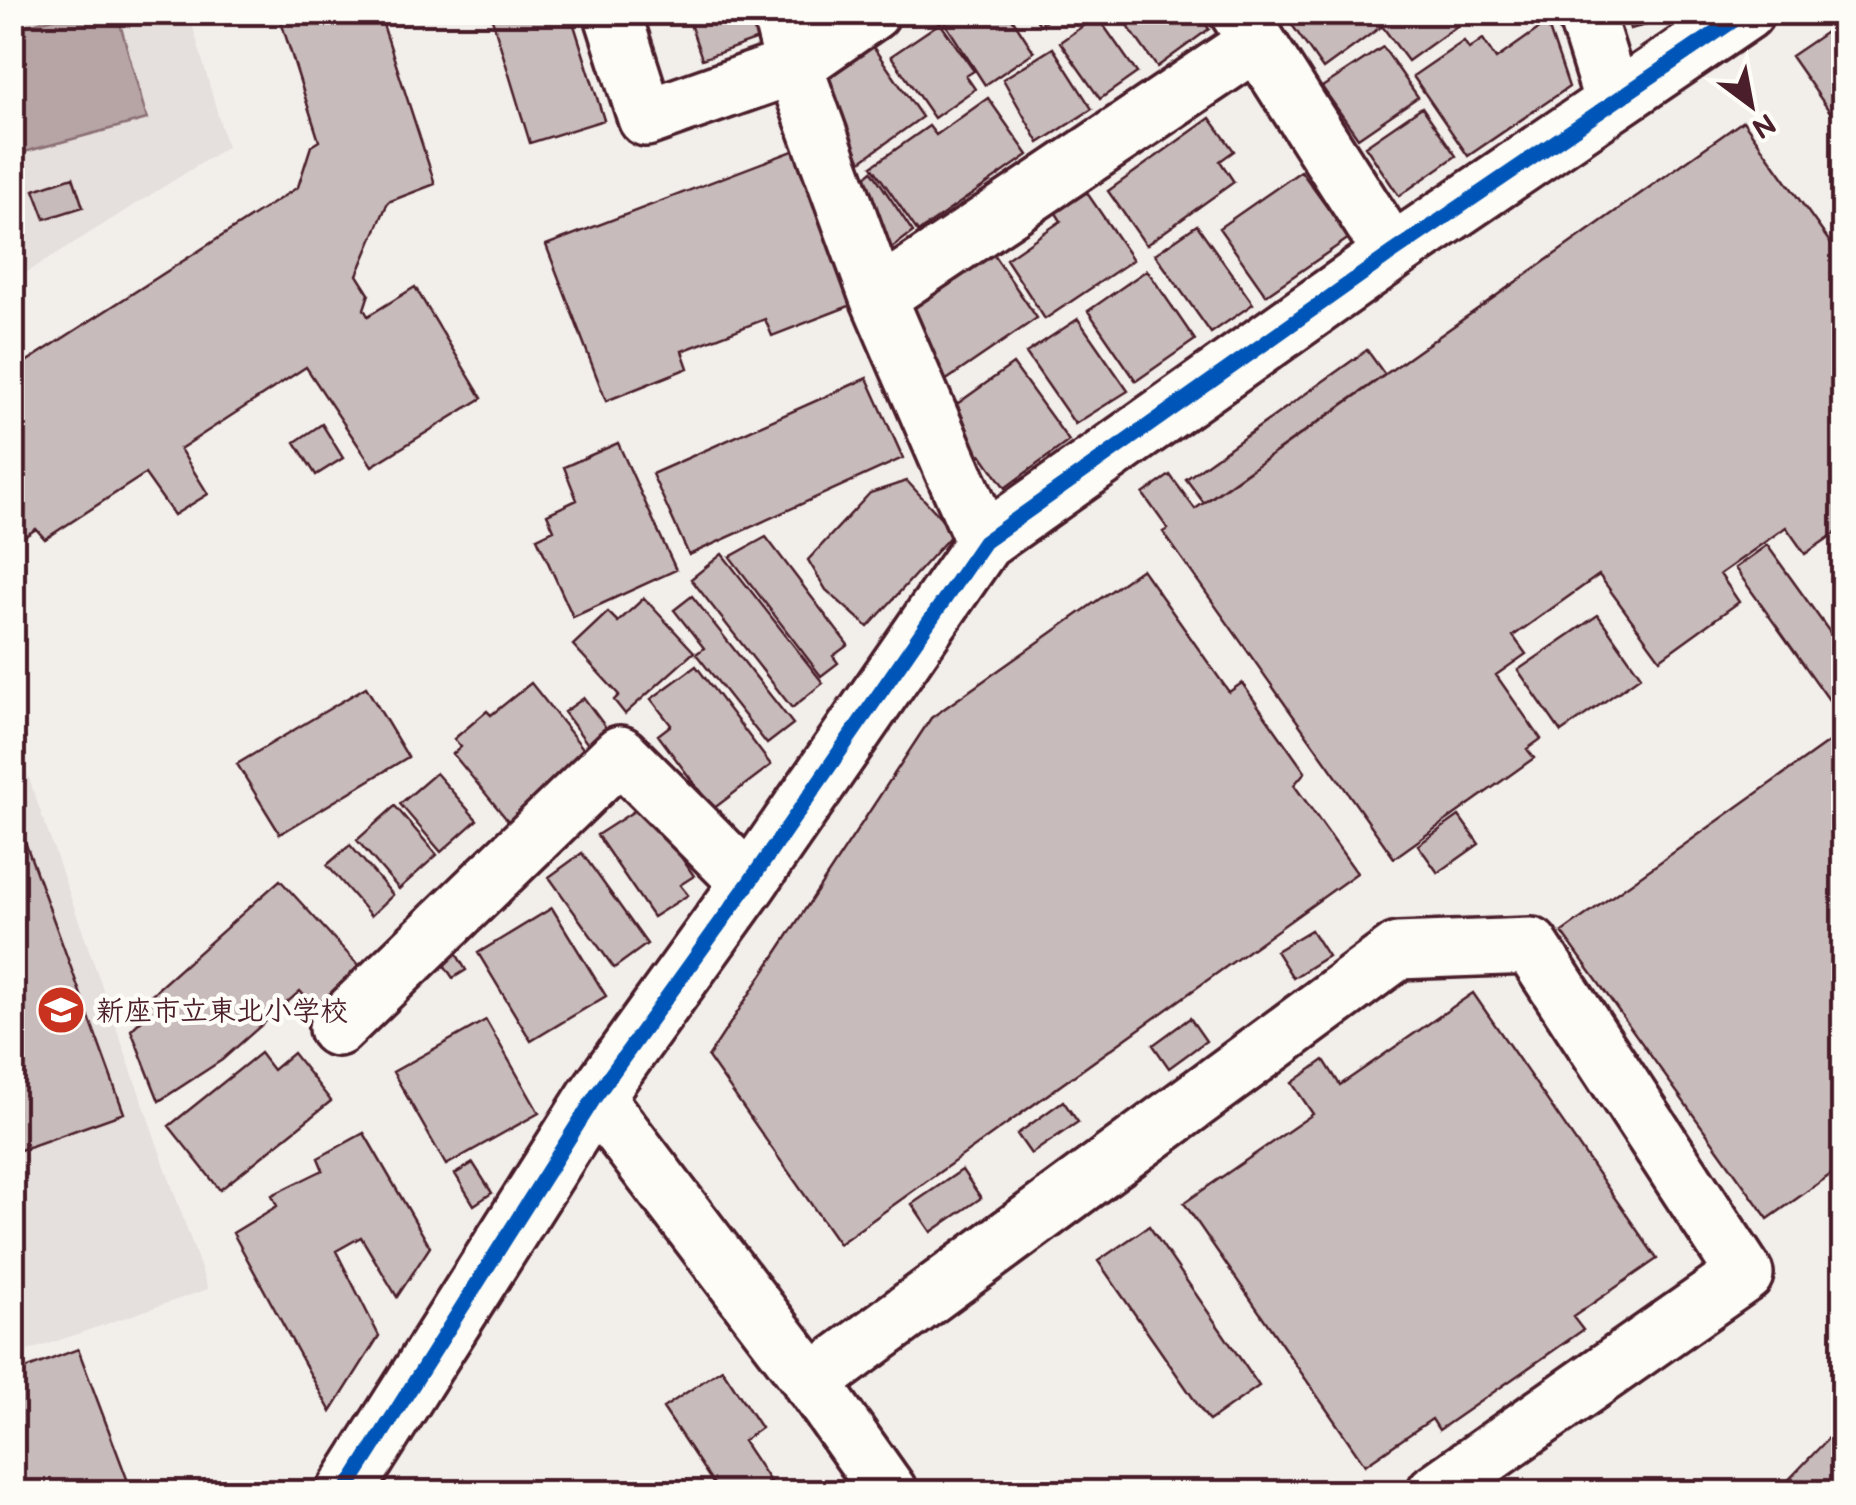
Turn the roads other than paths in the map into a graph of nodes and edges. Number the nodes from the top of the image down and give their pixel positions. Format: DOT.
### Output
graph roads {
  1 [pos="612,12"];
  2 [pos="780,12"];
  3 [pos="872,12"];
  4 [pos="1584,12"];
  5 [pos="1746,12"];
  6 [pos="1248,27"];
  7 [pos="794,66"];
  8 [pos="1613,102"];
  9 [pos="1392,253"];
  10 [pos="878,297"];
  11 [pos="984,542"];
  12 [pos="749,883"];
  13 [pos="337,1028"];
  14 [pos="595,1097"];
  15 [pos="811,1383"];
  16 [pos="345,1492"];
  17 [pos="889,1492"];
  18 [pos="1435,1492"];
  1 -- 7 [label="street"];
  2 -- 7 [label="street"];
  3 -- 7 [label="street"];
  4 -- 8 [label="street"];
  5 -- 8 [label="street"];
  6 -- 9 [label="street"];
  6 -- 10 [label="street"];
  7 -- 10 [label="street"];
  8 -- 9 [label="street"];
  9 -- 11 [label="street"];
  10 -- 11 [label="street"];
  11 -- 12 [label="street"];
  12 -- 13 [label="street"];
  12 -- 14 [label="street"];
  14 -- 15 [label="street"];
  14 -- 16 [label="street"];
  15 -- 17 [label="street"];
  15 -- 18 [label="street"];
}
